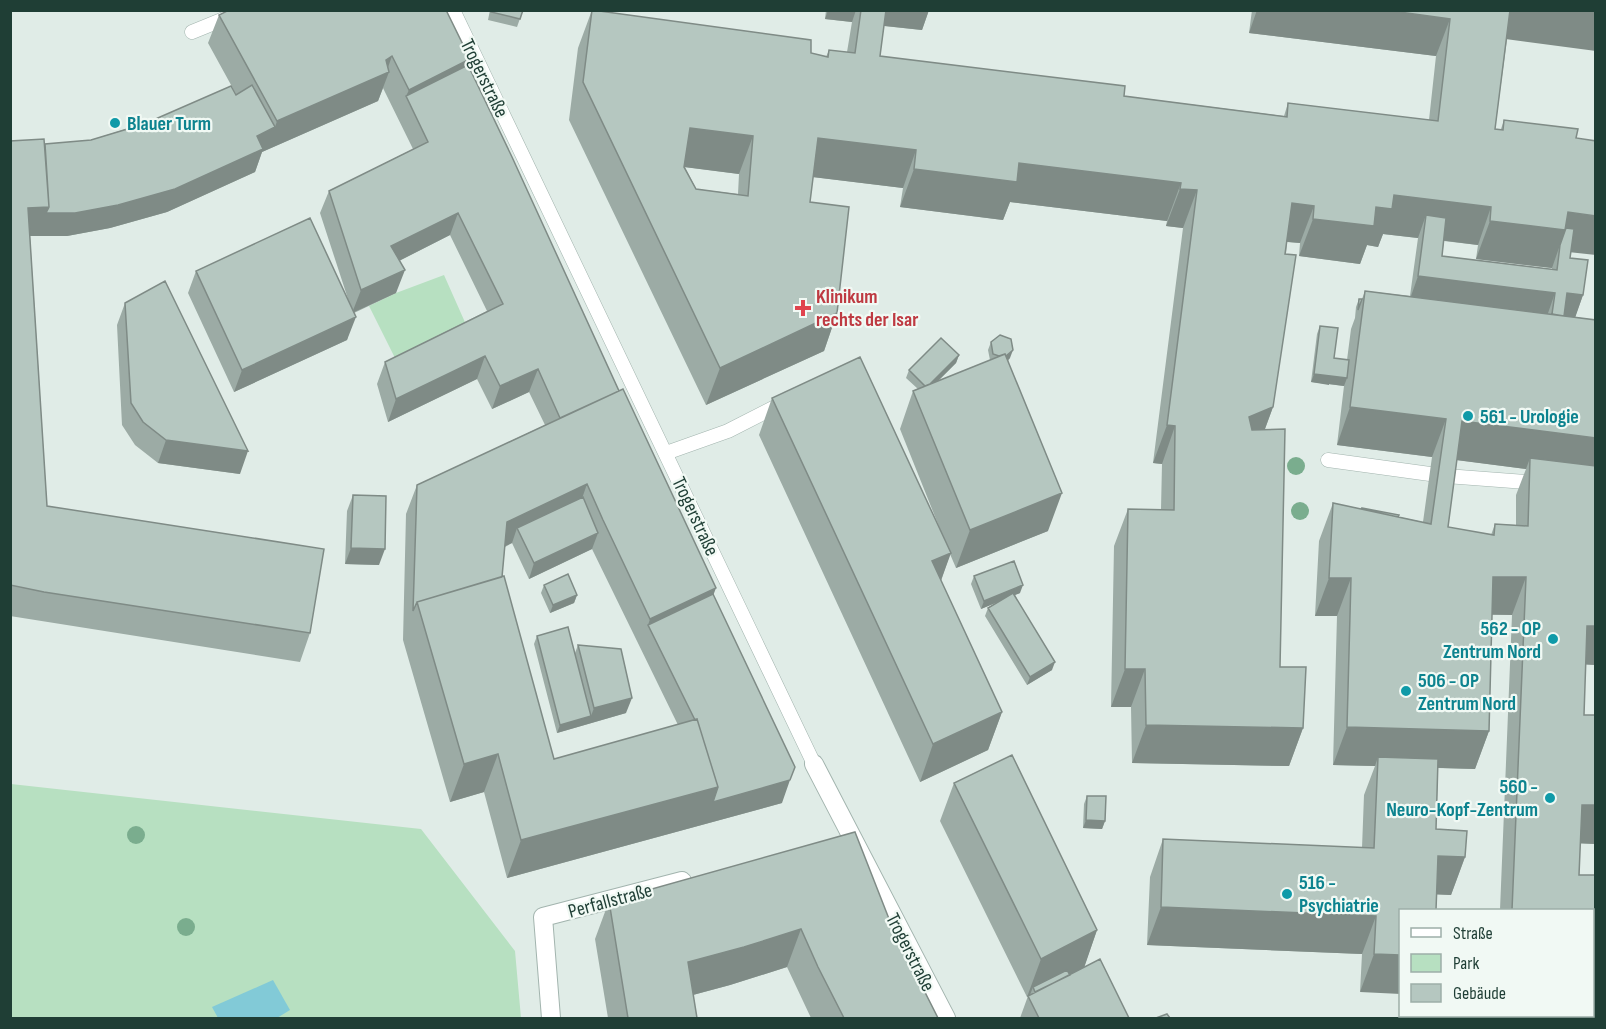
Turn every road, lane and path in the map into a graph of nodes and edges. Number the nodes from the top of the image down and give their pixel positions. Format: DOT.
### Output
graph roads {
  1 [pos="246,10"];
  2 [pos="453,10"];
  3 [pos="192,33"];
  4 [pos="798,396"];
  5 [pos="666,453"];
  6 [pos="1328,460"];
  7 [pos="1430,474"];
  8 [pos="1446,476"];
  9 [pos="1526,482"];
  10 [pos="814,764"];
  11 [pos="703,876"];
  12 [pos="550,1018"];
  13 [pos="946,1018"];
  1 -- 3 [label="lane"];
  2 -- 5 [label="lane, Trogerstraße"];
  4 -- 5 [label="lane"];
  5 -- 10 [label="lane, Trogerstraße"];
  6 -- 7 [label="lane"];
  8 -- 9 [label="lane"];
  10 -- 13 [label="street, Trogerstraße"];
  11 -- 12 [label="street, Perfallstraße"];
}
